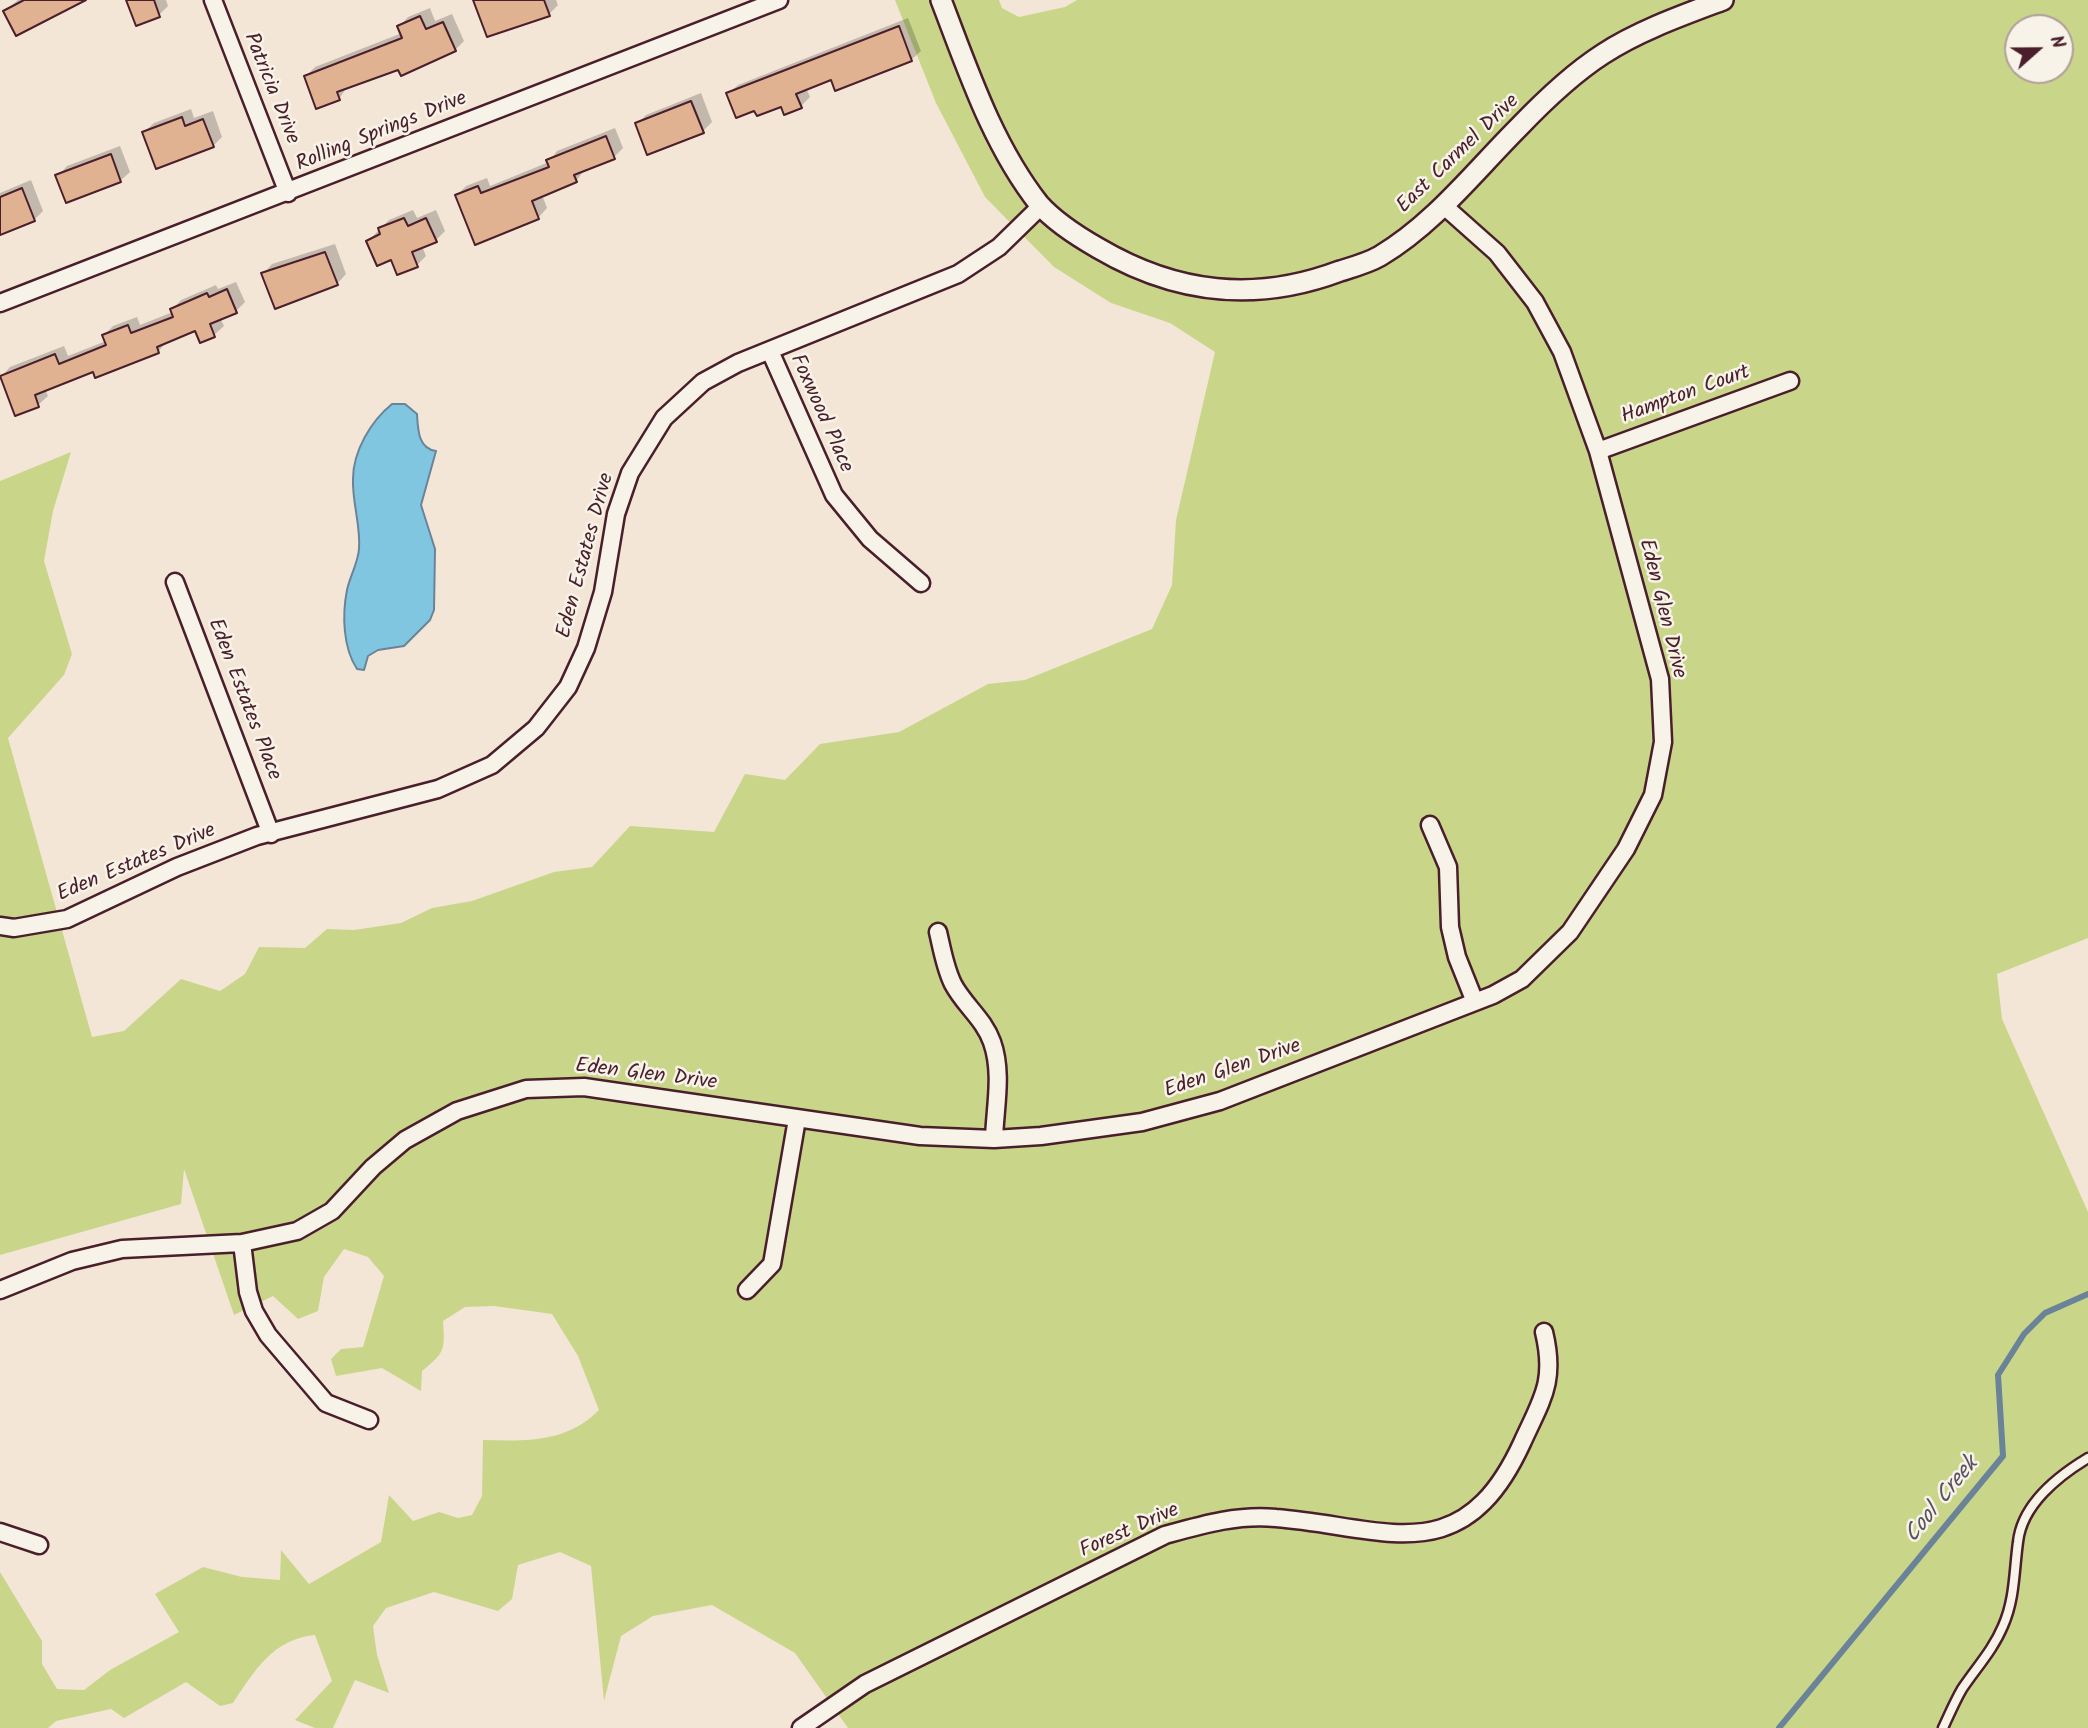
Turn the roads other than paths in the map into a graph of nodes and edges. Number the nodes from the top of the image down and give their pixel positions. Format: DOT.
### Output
graph roads {
  1 [pos="213,0"];
  2 [pos="779,0"];
  3 [pos="941,0"];
  4 [pos="1723,0"];
  5 [pos="288,193"];
  6 [pos="1041,205"];
  7 [pos="1443,205"];
  8 [pos="0,303"];
  9 [pos="770,351"];
  10 [pos="1790,381"];
  11 [pos="1598,451"];
  12 [pos="175,582"];
  13 [pos="921,583"];
  14 [pos="1430,825"];
  15 [pos="271,834"];
  16 [pos="0,926"];
  17 [pos="938,932"];
  18 [pos="1475,1002"];
  19 [pos="797,1119"];
  20 [pos="994,1139"];
  21 [pos="242,1243"];
  22 [pos="0,1290"];
  23 [pos="747,1290"];
  24 [pos="1544,1332"];
  25 [pos="369,1420"];
  26 [pos="2088,1458"];
  27 [pos="0,1532"];
  28 [pos="39,1545"];
  29 [pos="801,1728"];
  30 [pos="1943,1728"];
  1 -- 5 [label="street, Patricia Drive"];
  2 -- 5 [label="street, Rolling Springs Drive"];
  3 -- 6 [label="street, East Carmel Drive"];
  4 -- 7 [label="street, East Carmel Drive"];
  5 -- 8 [label="street, Rolling Springs Drive"];
  6 -- 7 [label="street, East Carmel Drive"];
  6 -- 9 [label="street, Eden Estates Drive"];
  7 -- 11 [label="street, Eden Glen Drive"];
  9 -- 13 [label="street, Foxwood Place"];
  9 -- 15 [label="street, Eden Estates Drive"];
  10 -- 11 [label="street, Hampton Court"];
  11 -- 18 [label="street, Eden Glen Drive"];
  12 -- 15 [label="street, Eden Estates Place"];
  14 -- 18 [label="street"];
  15 -- 16 [label="street, Eden Estates Drive"];
  17 -- 20 [label="street"];
  18 -- 20 [label="street, Eden Glen Drive"];
  19 -- 20 [label="street, Eden Glen Drive"];
  19 -- 21 [label="street, Eden Glen Drive"];
  19 -- 23 [label="street"];
  21 -- 22 [label="street, Eden Glen Drive"];
  21 -- 25 [label="street"];
  24 -- 29 [label="street, Forest Drive"];
  26 -- 30 [label="lane"];
  27 -- 28 [label="street"];
}
